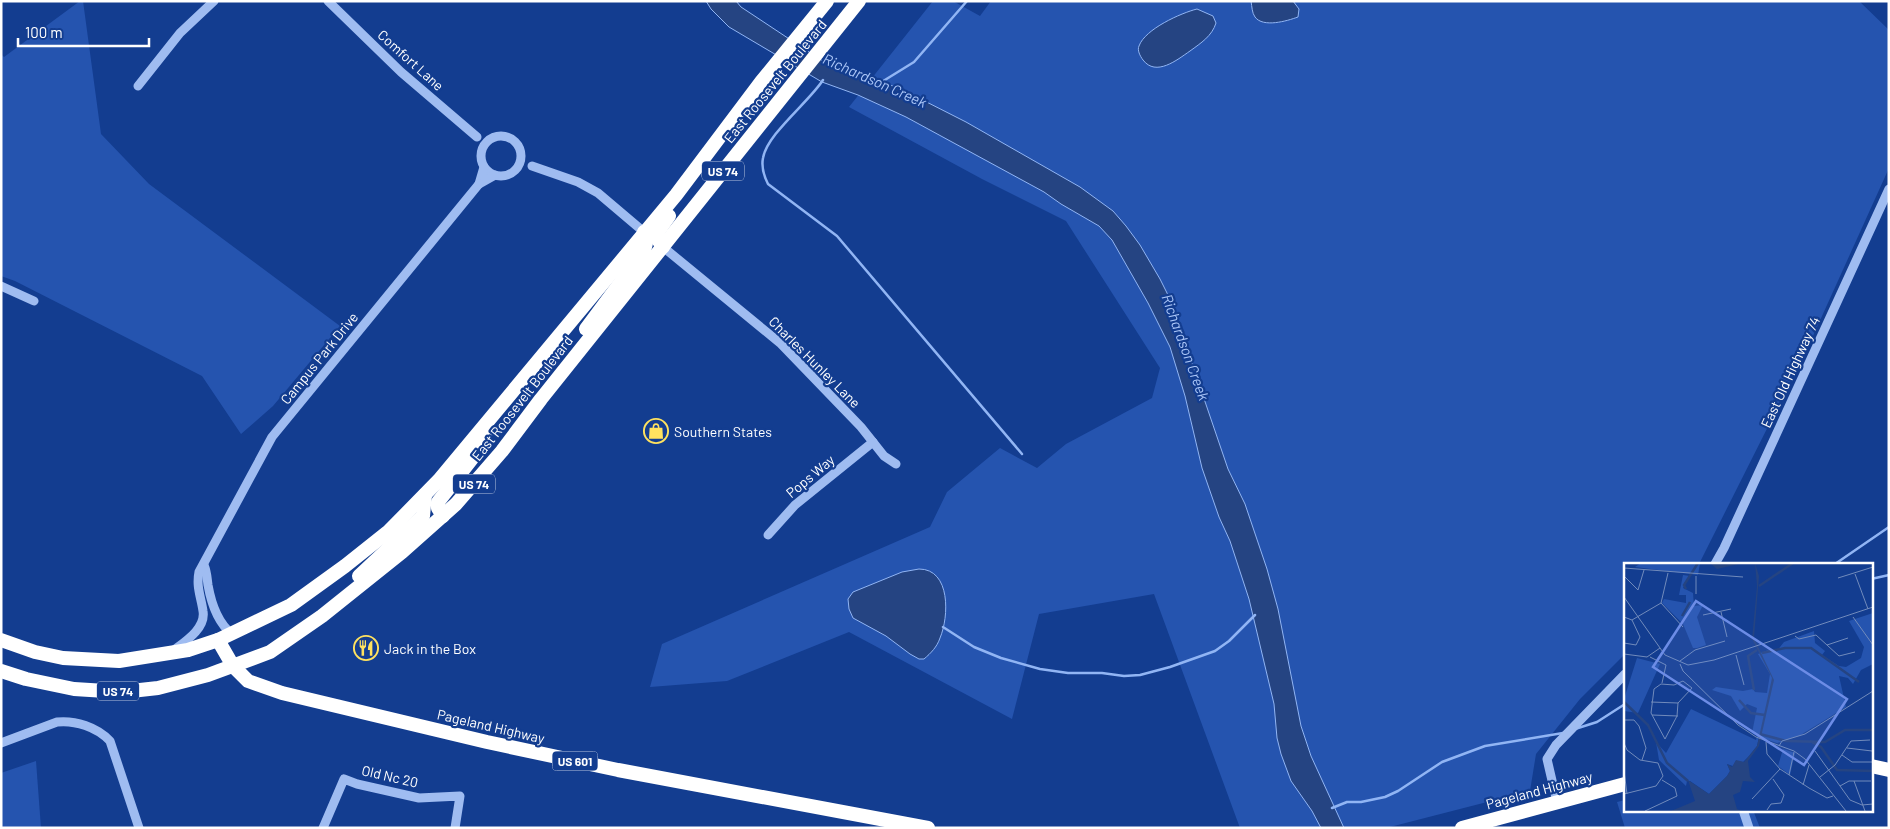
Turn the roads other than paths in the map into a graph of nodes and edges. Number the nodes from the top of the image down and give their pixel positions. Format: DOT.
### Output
graph roads {
  1 [pos="214,1"];
  2 [pos="328,1"];
  3 [pos="859,1"];
  4 [pos="824,5"];
  5 [pos="138,86"];
  6 [pos="730,124"];
  7 [pos="477,137"];
  8 [pos="494,137"];
  9 [pos="483,148"];
  10 [pos="522,155"];
  11 [pos="532,166"];
  12 [pos="484,167"];
  13 [pos="518,167"];
  14 [pos="494,175"];
  15 [pos="479,184"];
  16 [pos="1889,190"];
  17 [pos="644,232"];
  18 [pos="663,247"];
  19 [pos="1,286"];
  20 [pos="34,302"];
  21 [pos="565,370"];
  22 [pos="493,418"];
  23 [pos="873,442"];
  24 [pos="896,464"];
  25 [pos="424,495"];
  26 [pos="443,516"];
  27 [pos="768,535"];
  28 [pos="1716,563"];
  29 [pos="204,565"];
  30 [pos="332,609"];
  31 [pos="232,634"];
  32 [pos="1,640"];
  33 [pos="218,640"];
  34 [pos="167,654"];
  35 [pos="233,666"];
  36 [pos="1,671"];
  37 [pos="1624,675"];
  38 [pos="1,743"];
  39 [pos="1872,766"];
  40 [pos="1889,770"];
  41 [pos="1624,784"];
  42 [pos="1557,802"];
  43 [pos="1744,812"];
  44 [pos="139,828"];
  45 [pos="323,828"];
  46 [pos="455,828"];
  47 [pos="928,828"];
  48 [pos="1462,828"];
  49 [pos="1749,828"];
  1 -- 5 [label="street"];
  2 -- 7 [label="street, Comfort Lane"];
  3 -- 18 [label="highway, East Roosevelt Boulevard / US 74"];
  4 -- 6 [label="highway, East Roosevelt Boulevard / US 74"];
  6 -- 17 [label="highway, East Roosevelt Boulevard / US 74"];
  6 -- 18 [label="highway"];
  7 -- 8 [label="street"];
  7 -- 9 [label="street, Comfort Lane"];
  8 -- 9 [label="street"];
  8 -- 10 [label="street"];
  9 -- 12 [label="street, Comfort Lane"];
  10 -- 11 [label="street"];
  10 -- 13 [label="street"];
  11 -- 13 [label="street"];
  11 -- 17 [label="street"];
  12 -- 14 [label="street"];
  12 -- 15 [label="street, Campus Park Drive"];
  13 -- 14 [label="street"];
  14 -- 15 [label="street, Campus Park Drive"];
  15 -- 29 [label="street, Campus Park Drive"];
  16 -- 28 [label="street, East Old Highway 74"];
  17 -- 21 [label="highway"];
  17 -- 22 [label="highway, East Roosevelt Boulevard / US 74"];
  18 -- 21 [label="highway, East Roosevelt Boulevard / US 74"];
  18 -- 23 [label="street, Charles Hunley Lane"];
  19 -- 20 [label="street"];
  21 -- 26 [label="highway, East Roosevelt Boulevard / US 74"];
  22 -- 25 [label="highway, East Roosevelt Boulevard / US 74"];
  22 -- 26 [label="highway"];
  23 -- 24 [label="street, Charles Hunley Lane"];
  23 -- 27 [label="street, Pops Way"];
  25 -- 30 [label="highway"];
  25 -- 31 [label="highway, East Roosevelt Boulevard / US 74"];
  26 -- 30 [label="highway, East Roosevelt Boulevard / US 74"];
  29 -- 31 [label="street"];
  29 -- 34 [label="street, Campus Park Drive"];
  30 -- 35 [label="highway, East Roosevelt Boulevard / US 74"];
  31 -- 33 [label="highway, East Roosevelt Boulevard / US 74"];
  32 -- 34 [label="highway, East Roosevelt Boulevard / US 74"];
  33 -- 34 [label="highway, East Roosevelt Boulevard / US 74"];
  33 -- 35 [label="highway, Pageland Highway / US 601"];
  35 -- 36 [label="highway, East Roosevelt Boulevard / US 74"];
  35 -- 47 [label="highway, Pageland Highway / US 601"];
  37 -- 42 [label="street"];
  38 -- 44 [label="street"];
  39 -- 40 [label="highway"];
  41 -- 42 [label="highway, Pageland Highway"];
  42 -- 48 [label="highway, Pageland Highway"];
  43 -- 49 [label="street"];
  45 -- 46 [label="street, Old Nc 20"];
}
